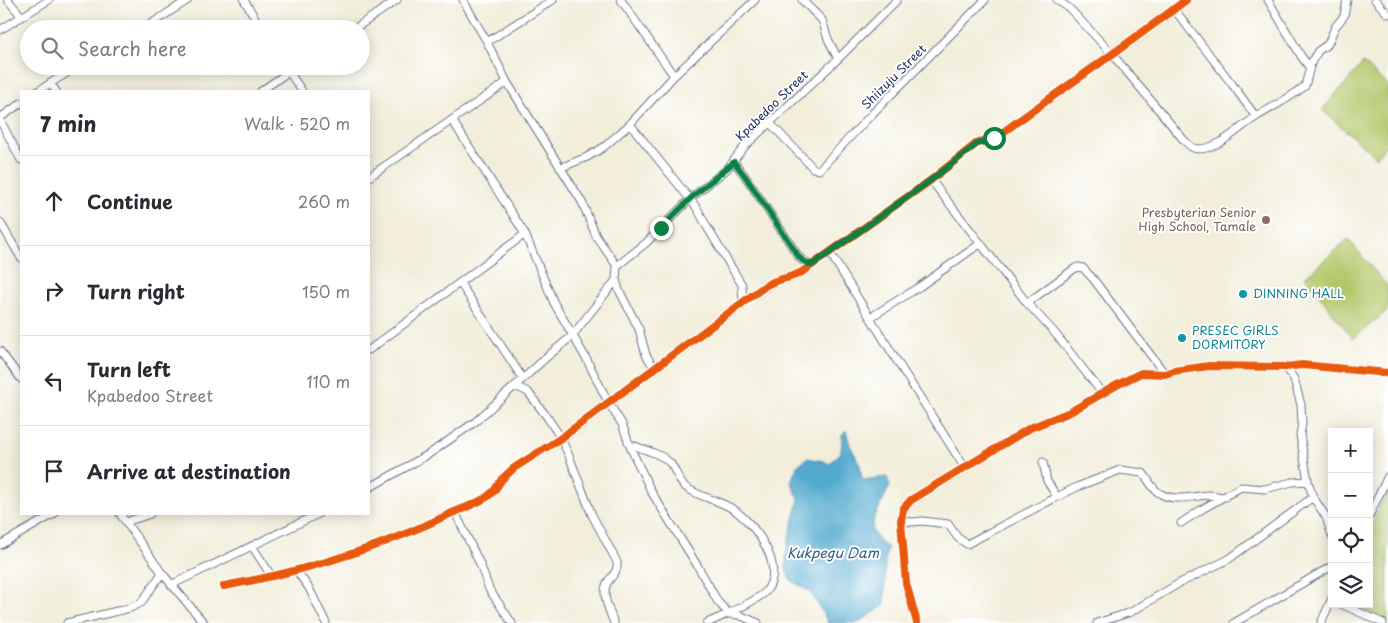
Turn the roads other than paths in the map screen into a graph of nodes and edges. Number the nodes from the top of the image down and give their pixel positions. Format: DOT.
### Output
graph roads {
  1 [pos="8,0"];
  2 [pos="49,0"];
  3 [pos="244,0"];
  4 [pos="397,0"];
  5 [pos="463,0"];
  6 [pos="552,0"];
  7 [pos="620,0"];
  8 [pos="802,0"];
  9 [pos="897,0"];
  10 [pos="985,0"];
  11 [pos="1057,0"];
  12 [pos="1186,0"];
  13 [pos="1268,0"];
  14 [pos="1347,0"];
  15 [pos="1375,0"];
  16 [pos="186,1"];
  17 [pos="752,1"];
  18 [pos="1174,9"];
  19 [pos="1388,14"];
  20 [pos="22,17"];
  21 [pos="158,20"];
  22 [pos="256,20"];
  23 [pos="367,20"];
  24 [pos="0,30"];
  25 [pos="487,42"];
  26 [pos="1112,54"];
  27 [pos="838,60"];
  28 [pos="1309,67"];
  29 [pos="62,75"];
  30 [pos="280,75"];
  31 [pos="291,75"];
  32 [pos="674,76"];
  33 [pos="50,82"];
  34 [pos="507,82"];
  35 [pos="39,90"];
  36 [pos="55,90"];
  37 [pos="262,90"];
  38 [pos="301,90"];
  39 [pos="20,104"];
  40 [pos="1256,117"];
  41 [pos="0,119"];
  42 [pos="452,120"];
  43 [pos="770,123"];
  44 [pos="630,124"];
  45 [pos="20,158"];
  46 [pos="734,162"];
  47 [pos="560,168"];
  48 [pos="370,176"];
  49 [pos="931,180"];
  50 [pos="691,198"];
  51 [pos="0,222"];
  52 [pos="525,234"];
  53 [pos="981,243"];
  54 [pos="830,253"];
  55 [pos="20,256"];
  56 [pos="812,265"];
  57 [pos="618,266"];
  58 [pos="616,280"];
  59 [pos="460,283"];
  60 [pos="742,303"];
  61 [pos="1027,303"];
  62 [pos="871,317"];
  63 [pos="572,336"];
  64 [pos="370,349"];
  65 [pos="0,351"];
  66 [pos="1286,367"];
  67 [pos="655,369"];
  68 [pos="1165,374"];
  69 [pos="1388,374"];
  70 [pos="20,378"];
  71 [pos="524,378"];
  72 [pos="514,386"];
  73 [pos="528,392"];
  74 [pos="1102,393"];
  75 [pos="608,402"];
  76 [pos="561,438"];
  77 [pos="629,444"];
  78 [pos="1043,462"];
  79 [pos="965,468"];
  80 [pos="1388,476"];
  81 [pos="1308,480"];
  82 [pos="370,487"];
  83 [pos="1314,496"];
  84 [pos="1057,497"];
  85 [pos="1225,498"];
  86 [pos="1373,508"];
  87 [pos="455,512"];
  88 [pos="52,515"];
  89 [pos="121,515"];
  90 [pos="147,515"];
  91 [pos="316,515"];
  92 [pos="901,521"];
  93 [pos="126,522"];
  94 [pos="1181,523"];
  95 [pos="1328,524"];
  96 [pos="0,545"];
  97 [pos="252,546"];
  98 [pos="1328,568"];
  99 [pos="296,570"];
  100 [pos="162,573"];
  101 [pos="272,577"];
  102 [pos="171,585"];
  103 [pos="224,586"];
  104 [pos="1328,606"];
  105 [pos="1350,608"];
  106 [pos="729,614"];
  107 [pos="67,623"];
  108 [pos="204,623"];
  109 [pos="326,623"];
  110 [pos="512,623"];
  111 [pos="614,623"];
  112 [pos="707,623"];
  113 [pos="758,623"];
  114 [pos="917,623"];
  115 [pos="1096,623"];
  116 [pos="1234,623"];
  117 [pos="1321,623"];
  118 [pos="1383,623"];
  1 -- 20 [label="street"];
  2 -- 20 [label="street"];
  3 -- 22 [label="street"];
  4 -- 23 [label="street"];
  5 -- 25 [label="street"];
  6 -- 25 [label="street"];
  7 -- 32 [label="street"];
  8 -- 27 [label="street"];
  9 -- 27 [label="street, Kpabedoo Street"];
  10 -- 43 [label="street, Shiizuju Street"];
  11 -- 26 [label="street"];
  12 -- 18 [label="street"];
  13 -- 28 [label="street"];
  14 -- 28 [label="street"];
  15 -- 19 [label="street"];
  16 -- 21 [label="street"];
  17 -- 32 [label="street"];
  18 -- 26 [label="street"];
  18 -- 40 [label="street"];
  20 -- 24 [label="street"];
  25 -- 34 [label="street"];
  26 -- 40 [label="street"];
  26 -- 49 [label="street"];
  27 -- 43 [label="street, Kpabedoo Street"];
  28 -- 40 [label="street"];
  29 -- 33 [label="street"];
  30 -- 37 [label="street"];
  31 -- 38 [label="street"];
  32 -- 44 [label="street"];
  33 -- 35 [label="street"];
  33 -- 36 [label="street"];
  34 -- 42 [label="street"];
  34 -- 47 [label="street"];
  39 -- 41 [label="street"];
  41 -- 45 [label="street"];
  42 -- 48 [label="street"];
  42 -- 52 [label="street"];
  43 -- 46 [label="street, Kpabedoo Street"];
  44 -- 47 [label="street"];
  44 -- 50 [label="street"];
  46 -- 50 [label="street, Kpabedoo Street"];
  46 -- 56 [label="street"];
  47 -- 57 [label="street"];
  49 -- 53 [label="street"];
  49 -- 54 [label="street"];
  50 -- 57 [label="street, Kpabedoo Street"];
  50 -- 60 [label="street"];
  51 -- 55 [label="street"];
  52 -- 59 [label="street"];
  52 -- 63 [label="street"];
  53 -- 61 [label="street"];
  53 -- 62 [label="street"];
  54 -- 56 [label="street"];
  54 -- 62 [label="street"];
  56 -- 60 [label="street"];
  57 -- 58 [label="street"];
  58 -- 63 [label="street"];
  58 -- 67 [label="street"];
  59 -- 64 [label="street"];
  59 -- 71 [label="street"];
  60 -- 67 [label="street"];
  61 -- 68 [label="street"];
  61 -- 74 [label="street"];
  62 -- 79 [label="street"];
  63 -- 71 [label="street"];
  63 -- 75 [label="street"];
  65 -- 70 [label="street"];
  66 -- 68 [label="street"];
  66 -- 69 [label="street"];
  66 -- 81 [label="street"];
  67 -- 75 [label="street"];
  68 -- 74 [label="street"];
  71 -- 72 [label="street"];
  71 -- 73 [label="street"];
  72 -- 73 [label="street"];
  72 -- 82 [label="street"];
  73 -- 76 [label="street"];
  74 -- 79 [label="street"];
  75 -- 76 [label="street"];
  75 -- 77 [label="street"];
  76 -- 87 [label="street"];
  76 -- 111 [label="street"];
  77 -- 106 [label="street"];
  77 -- 106 [label="street"];
  78 -- 84 [label="street"];
  79 -- 92 [label="street"];
  80 -- 86 [label="street"];
  81 -- 83 [label="street"];
  81 -- 85 [label="street"];
  83 -- 95 [label="street"];
  83 -- 115 [label="street"];
  84 -- 85 [label="street"];
  84 -- 92 [label="street"];
  85 -- 94 [label="street"];
  87 -- 99 [label="street"];
  87 -- 110 [label="street"];
  88 -- 96 [label="street"];
  89 -- 93 [label="street"];
  90 -- 93 [label="street"];
  91 -- 97 [label="street"];
  92 -- 114 [label="street"];
  93 -- 100 [label="street"];
  97 -- 101 [label="street"];
  97 -- 102 [label="street"];
  98 -- 116 [label="street"];
  99 -- 101 [label="street"];
  99 -- 109 [label="street"];
  100 -- 102 [label="street"];
  100 -- 107 [label="street"];
  101 -- 103 [label="street"];
  102 -- 108 [label="street"];
  104 -- 117 [label="street"];
  105 -- 118 [label="street"];
  106 -- 112 [label="street"];
  106 -- 113 [label="street"];
}
